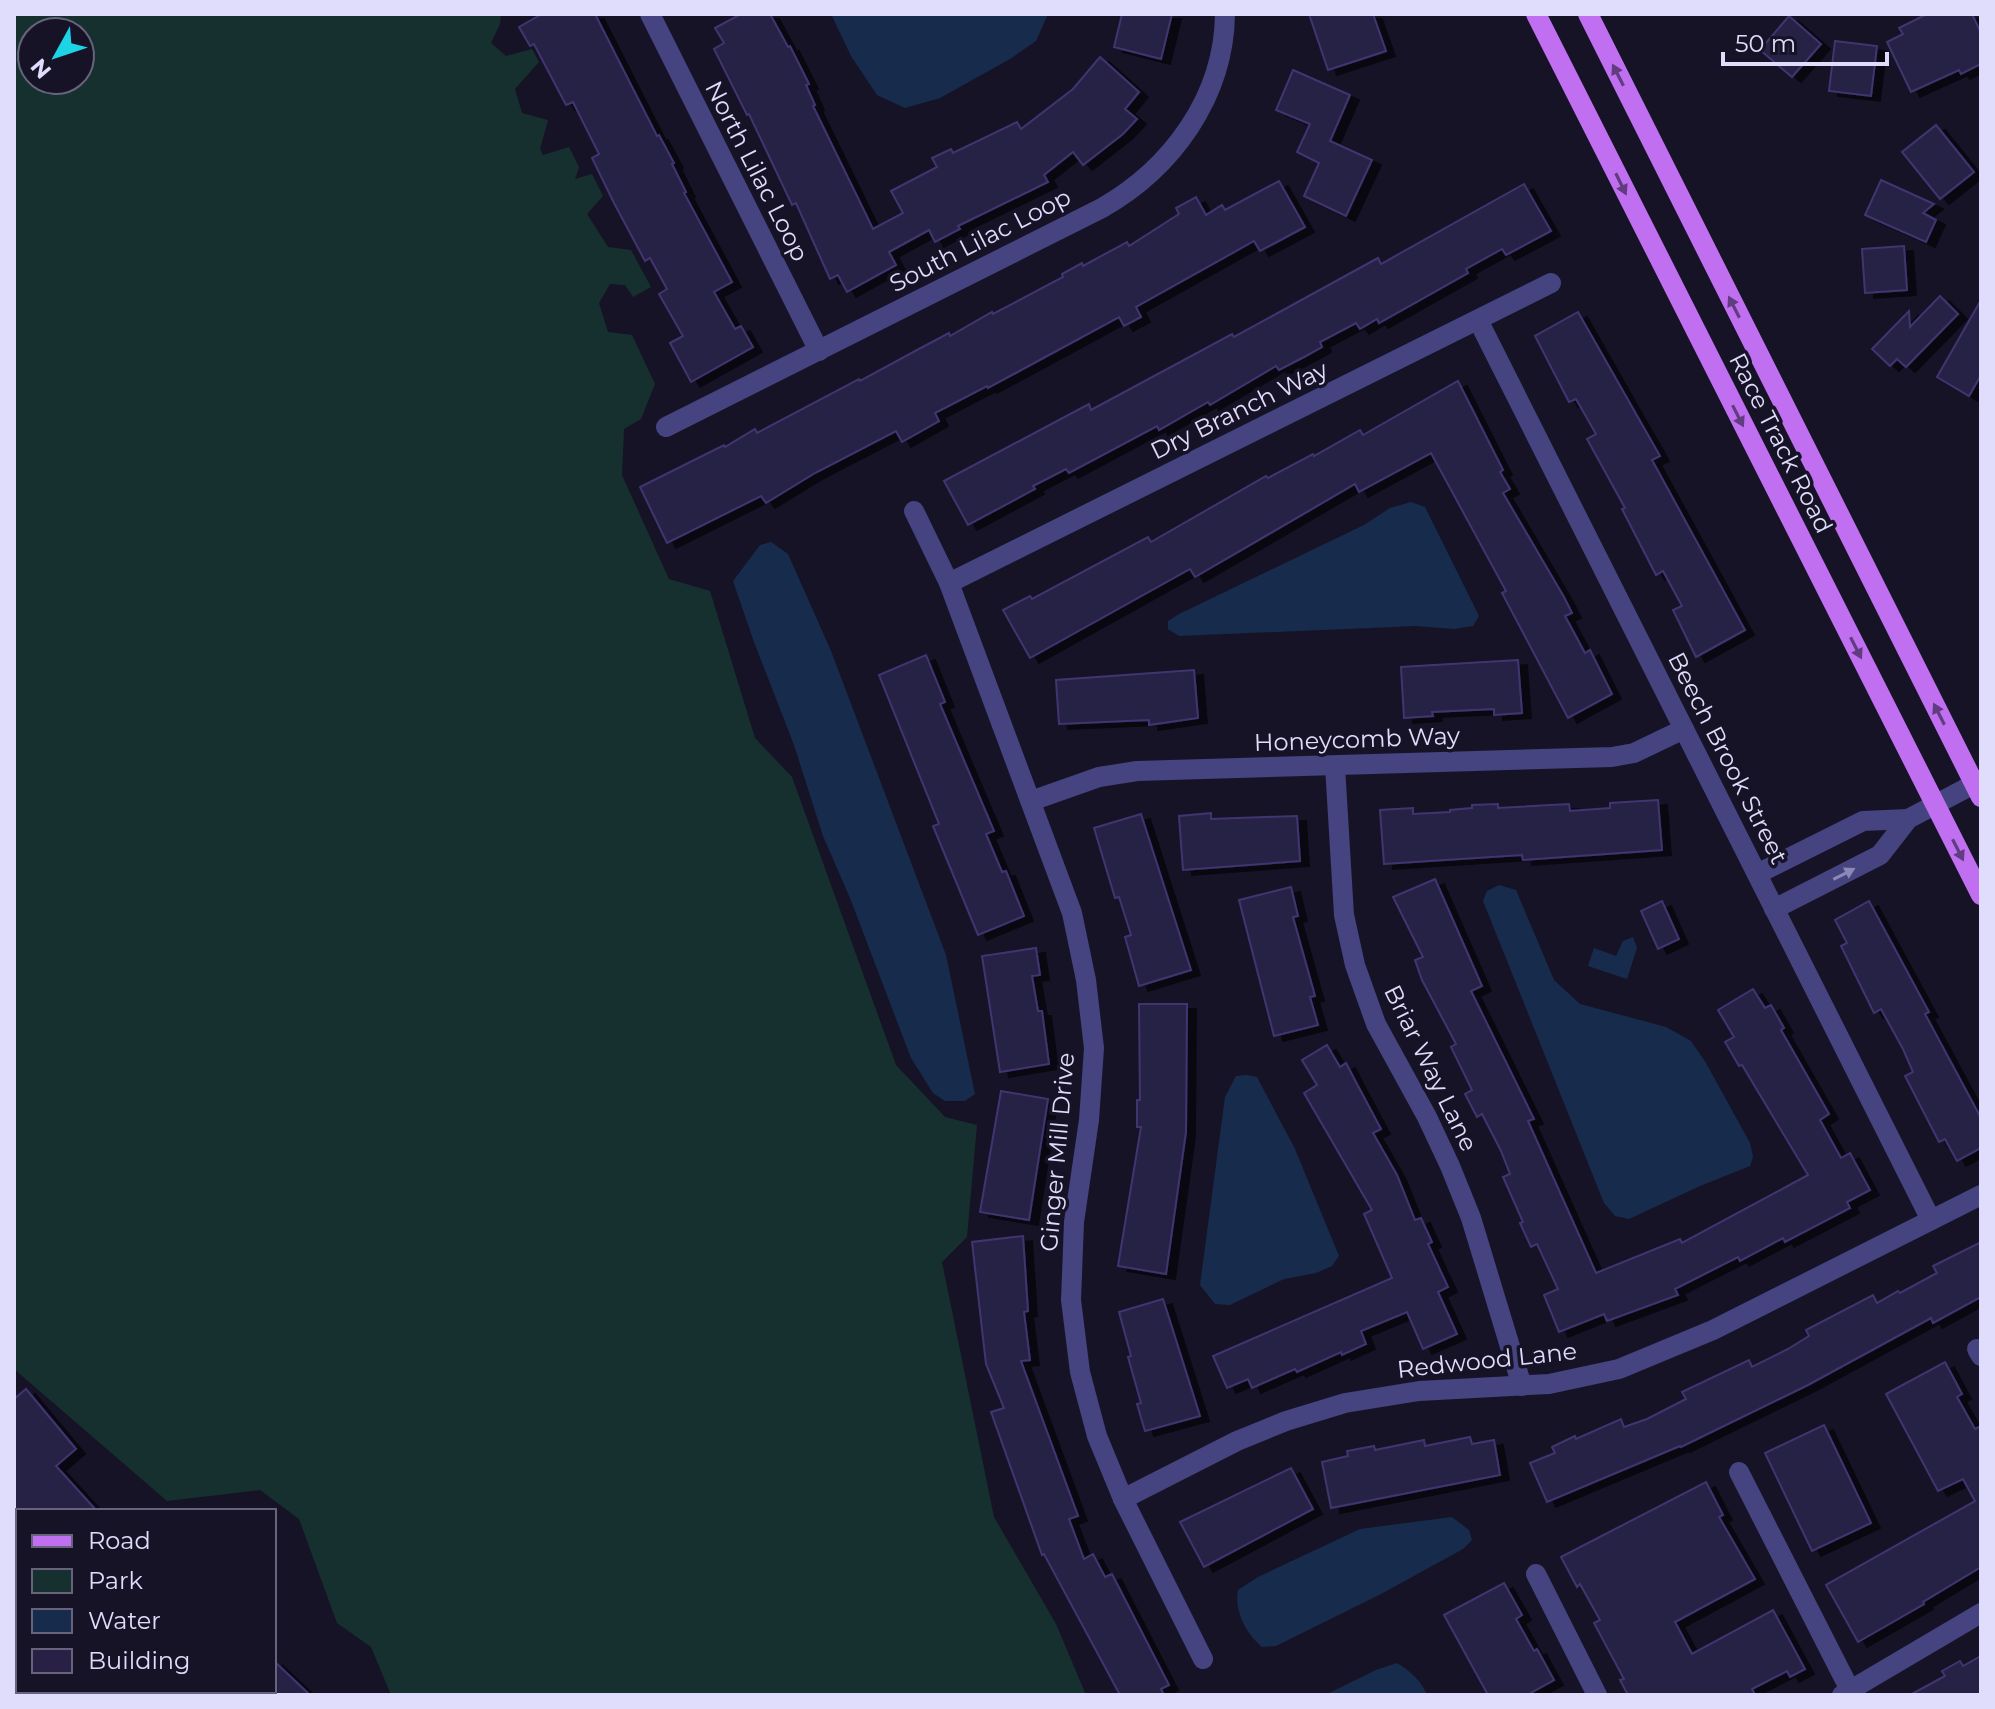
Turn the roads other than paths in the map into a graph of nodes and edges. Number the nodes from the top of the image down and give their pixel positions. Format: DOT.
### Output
graph roads {
  1 [pos="650,14"];
  2 [pos="1225,14"];
  3 [pos="1536,14"];
  4 [pos="1588,14"];
  5 [pos="1551,283"];
  6 [pos="1478,320"];
  7 [pos="819,351"];
  8 [pos="666,427"];
  9 [pos="914,511"];
  10 [pos="949,583"];
  11 [pos="1684,729"];
  12 [pos="1335,766"];
  13 [pos="1978,791"];
  14 [pos="1031,801"];
  15 [pos="1936,805"];
  16 [pos="1908,819"];
  17 [pos="1757,874"];
  18 [pos="1981,895"];
  19 [pos="1774,909"];
  20 [pos="1981,1195"];
  21 [pos="1931,1220"];
  22 [pos="1522,1386"];
  23 [pos="1739,1472"];
  24 [pos="1123,1499"];
  25 [pos="1536,1574"];
  26 [pos="1981,1613"];
  27 [pos="1203,1659"];
  28 [pos="1846,1693"];
  29 [pos="1597,1695"];
  1 -- 7 [label="street, North Lilac Loop"];
  2 -- 7 [label="street, South Lilac Loop"];
  3 -- 15 [label="main road, Race Track Road, one-way"];
  13 -- 4 [label="main road, Race Track Road, one-way"];
  5 -- 6 [label="street, Dry Branch Way"];
  6 -- 10 [label="street, Dry Branch Way"];
  6 -- 11 [label="street, Beech Brook Street"];
  7 -- 8 [label="street, South Lilac Loop"];
  9 -- 10 [label="street, Ginger Mill Drive"];
  10 -- 14 [label="street, Ginger Mill Drive"];
  11 -- 12 [label="street, Honeycomb Way"];
  11 -- 17 [label="street, Beech Brook Street"];
  12 -- 14 [label="street, Honeycomb Way"];
  12 -- 22 [label="street, Briar Way Lane"];
  13 -- 15 [label="street"];
  14 -- 24 [label="street, Ginger Mill Drive"];
  15 -- 16 [label="street"];
  15 -- 18 [label="main road, Race Track Road, one-way"];
  16 -- 17 [label="street"];
  19 -- 16 [label="street, one-way"];
  17 -- 19 [label="street, Beech Brook Street"];
  19 -- 21 [label="street, Beech Brook Street"];
  20 -- 21 [label="street, Redwood Lane"];
  21 -- 22 [label="street, Redwood Lane"];
  22 -- 24 [label="street, Redwood Lane"];
  23 -- 28 [label="street"];
  24 -- 27 [label="street, Ginger Mill Drive"];
  25 -- 29 [label="street"];
  26 -- 28 [label="street"];
}
